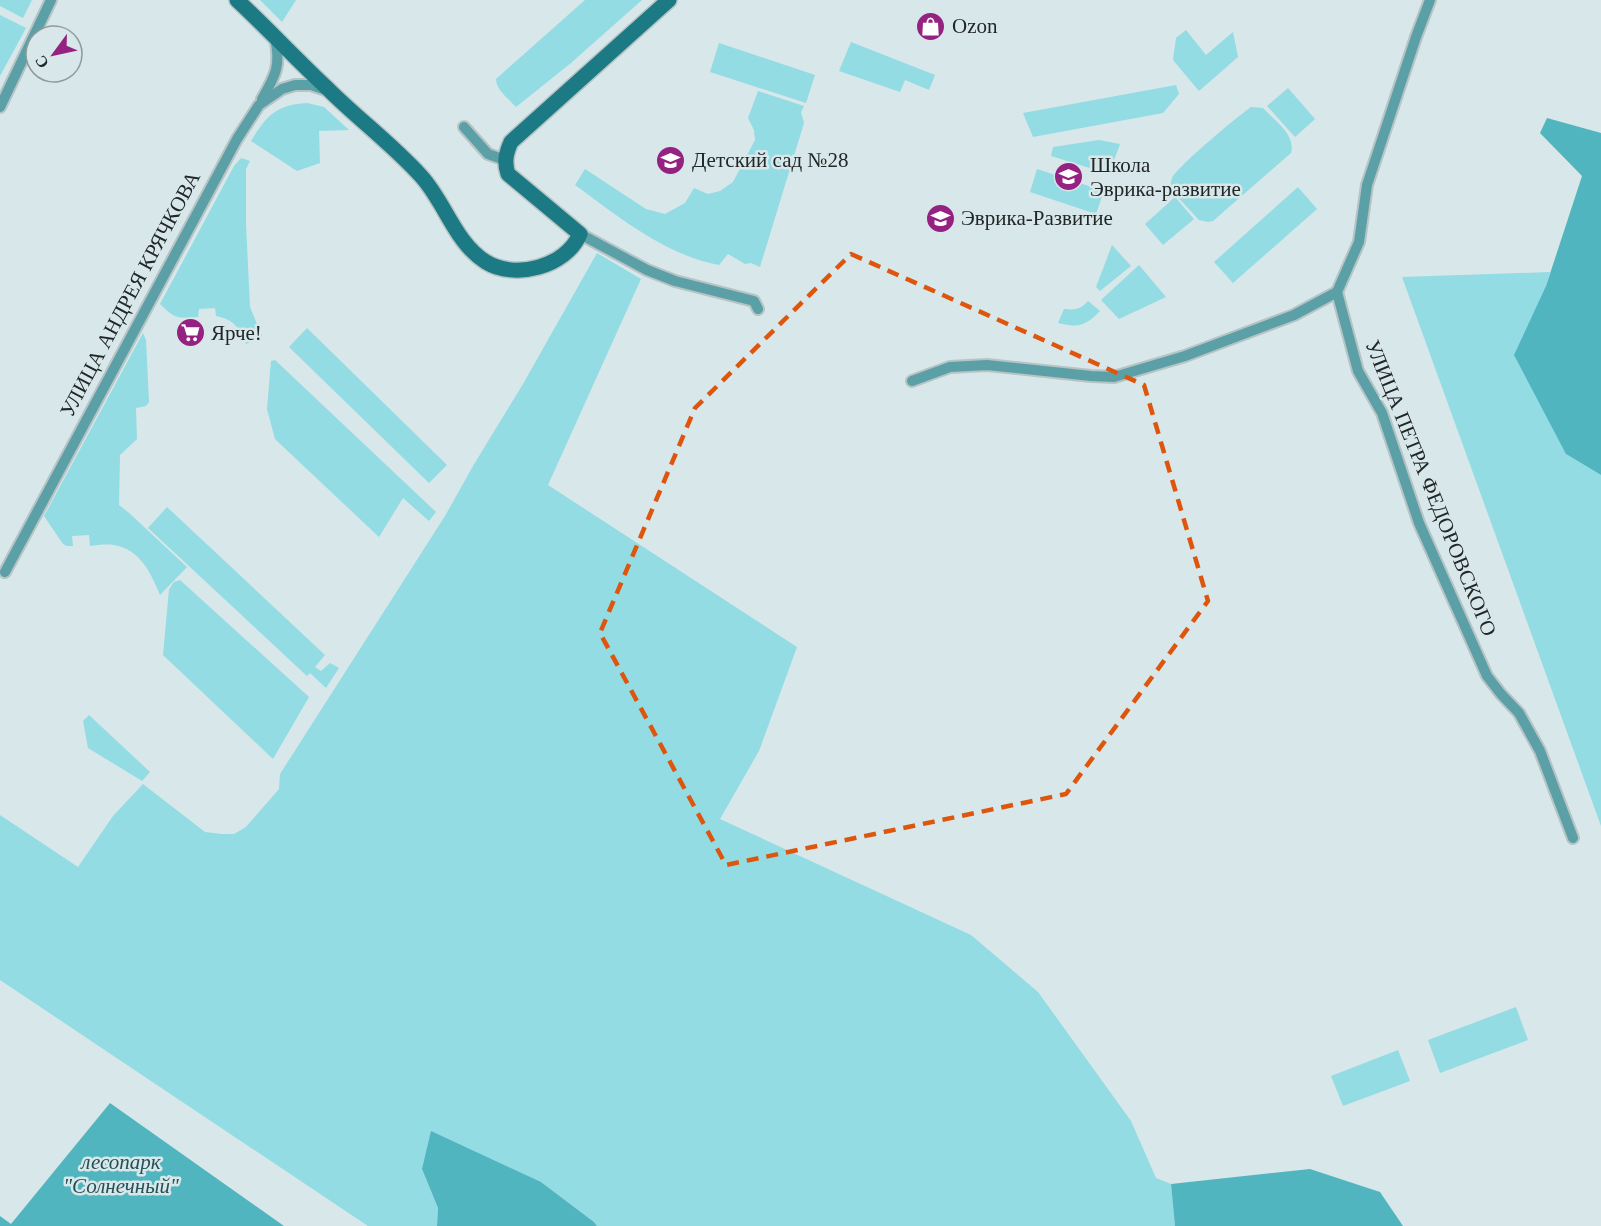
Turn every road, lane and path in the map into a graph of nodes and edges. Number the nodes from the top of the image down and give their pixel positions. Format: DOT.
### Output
graph roads {
  1 [pos="51,0"];
  2 [pos="237,0"];
  3 [pos="669,0"];
  4 [pos="1430,0"];
  5 [pos="274,37"];
  6 [pos="329,91"];
  7 [pos="259,105"];
  8 [pos="0,107"];
  9 [pos="464,127"];
  10 [pos="506,160"];
  11 [pos="580,234"];
  12 [pos="1337,292"];
  13 [pos="758,309"];
  14 [pos="912,381"];
  15 [pos="5,572"];
  16 [pos="1573,838"];
  1 -- 8 [label="street"];
  2 -- 5 [label="street"];
  3 -- 10 [label="street"];
  4 -- 12 [label="street"];
  5 -- 6 [label="street"];
  5 -- 7 [label="street"];
  6 -- 7 [label="street, УЛИЦА АНДРЕЯ КРЯЧКОВА"];
  6 -- 11 [label="street"];
  7 -- 15 [label="street, УЛИЦА АНДРЕЯ КРЯЧКОВА"];
  9 -- 10 [label="street"];
  10 -- 11 [label="street"];
  11 -- 13 [label="street"];
  12 -- 14 [label="street"];
  12 -- 16 [label="street, УЛИЦА ПЕТРА ФЕДОРОВСКОГО"];
}
